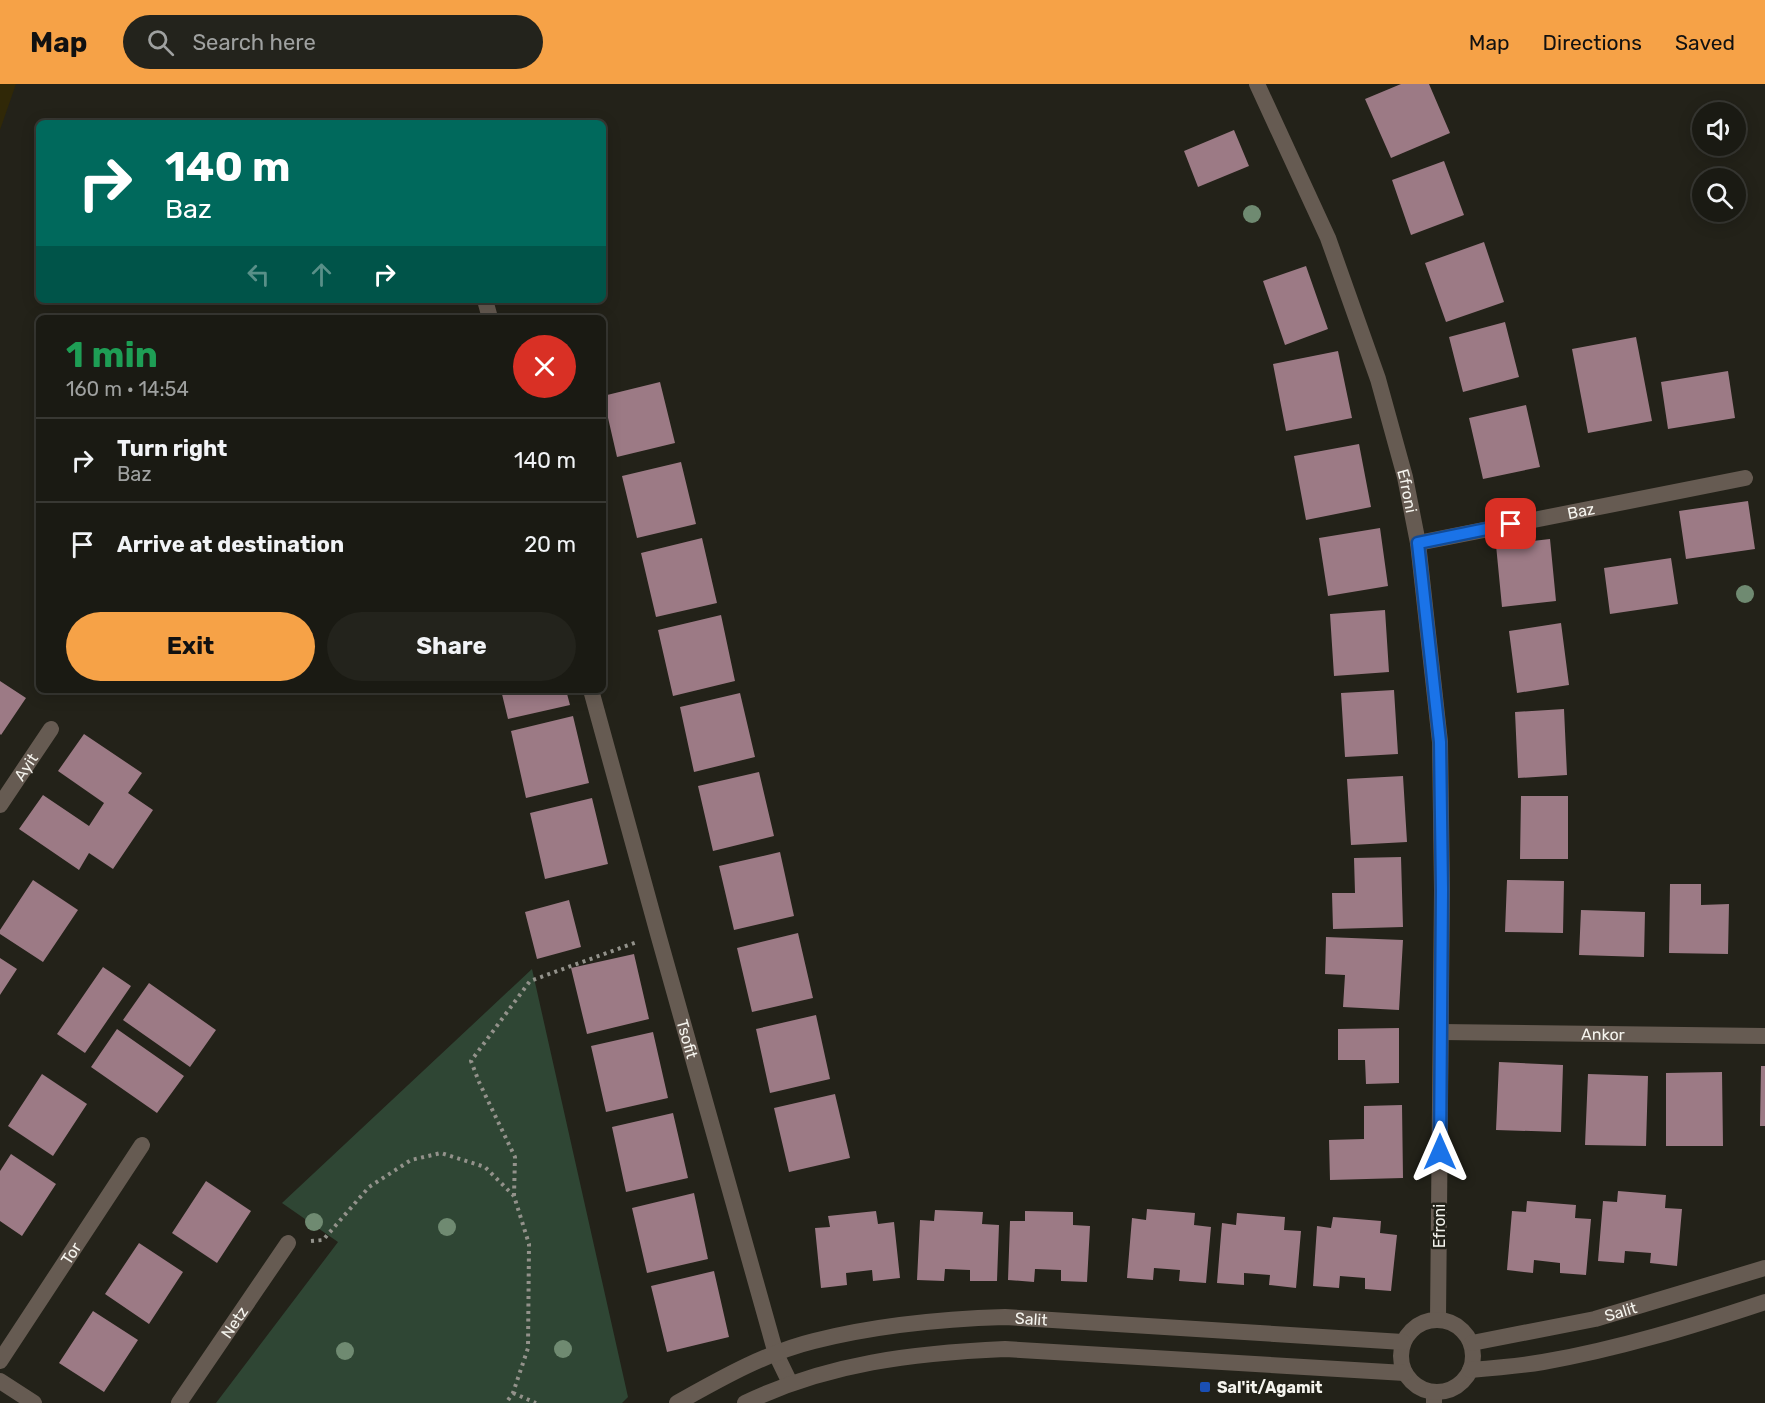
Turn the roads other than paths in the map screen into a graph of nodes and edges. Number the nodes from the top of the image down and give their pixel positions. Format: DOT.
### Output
graph roads {
  1 [pos="1257,84"];
  2 [pos="1744,478"];
  3 [pos="1418,543"];
  4 [pos="592,693"];
  5 [pos="51,729"];
  6 [pos="0,805"];
  7 [pos="1441,1032"];
  8 [pos="1765,1036"];
  9 [pos="142,1145"];
  10 [pos="288,1243"];
  11 [pos="1765,1268"];
  12 [pos="1765,1302"];
  13 [pos="1438,1319"];
  14 [pos="1403,1342"];
  15 [pos="1472,1343"];
  16 [pos="776,1354"];
  17 [pos="0,1361"];
  18 [pos="1470,1370"];
  19 [pos="1405,1373"];
  20 [pos="0,1381"];
  21 [pos="790,1383"];
  22 [pos="1434,1398"];
  23 [pos="34,1403"];
  24 [pos="179,1403"];
  25 [pos="677,1403"];
  26 [pos="745,1403"];
  1 -- 3 [label="street, Efroni"];
  2 -- 3 [label="street, Baz"];
  3 -- 7 [label="street, Efroni"];
  4 -- 16 [label="street, Tsofit"];
  5 -- 6 [label="street, Ayit"];
  7 -- 8 [label="street, Ankor"];
  7 -- 13 [label="street, Efroni"];
  9 -- 17 [label="street, Tor"];
  10 -- 24 [label="street, Netz"];
  11 -- 15 [label="street, Salit"];
  12 -- 18 [label="street, Salit"];
  13 -- 14 [label="street"];
  13 -- 15 [label="street"];
  14 -- 16 [label="street, Salit"];
  14 -- 19 [label="street"];
  15 -- 18 [label="street"];
  16 -- 21 [label="street, Tsofit"];
  16 -- 25 [label="street, Salit"];
  18 -- 22 [label="street"];
  19 -- 21 [label="street, Salit"];
  19 -- 22 [label="street"];
  20 -- 23 [label="street"];
  21 -- 26 [label="street, Salit"];
}
